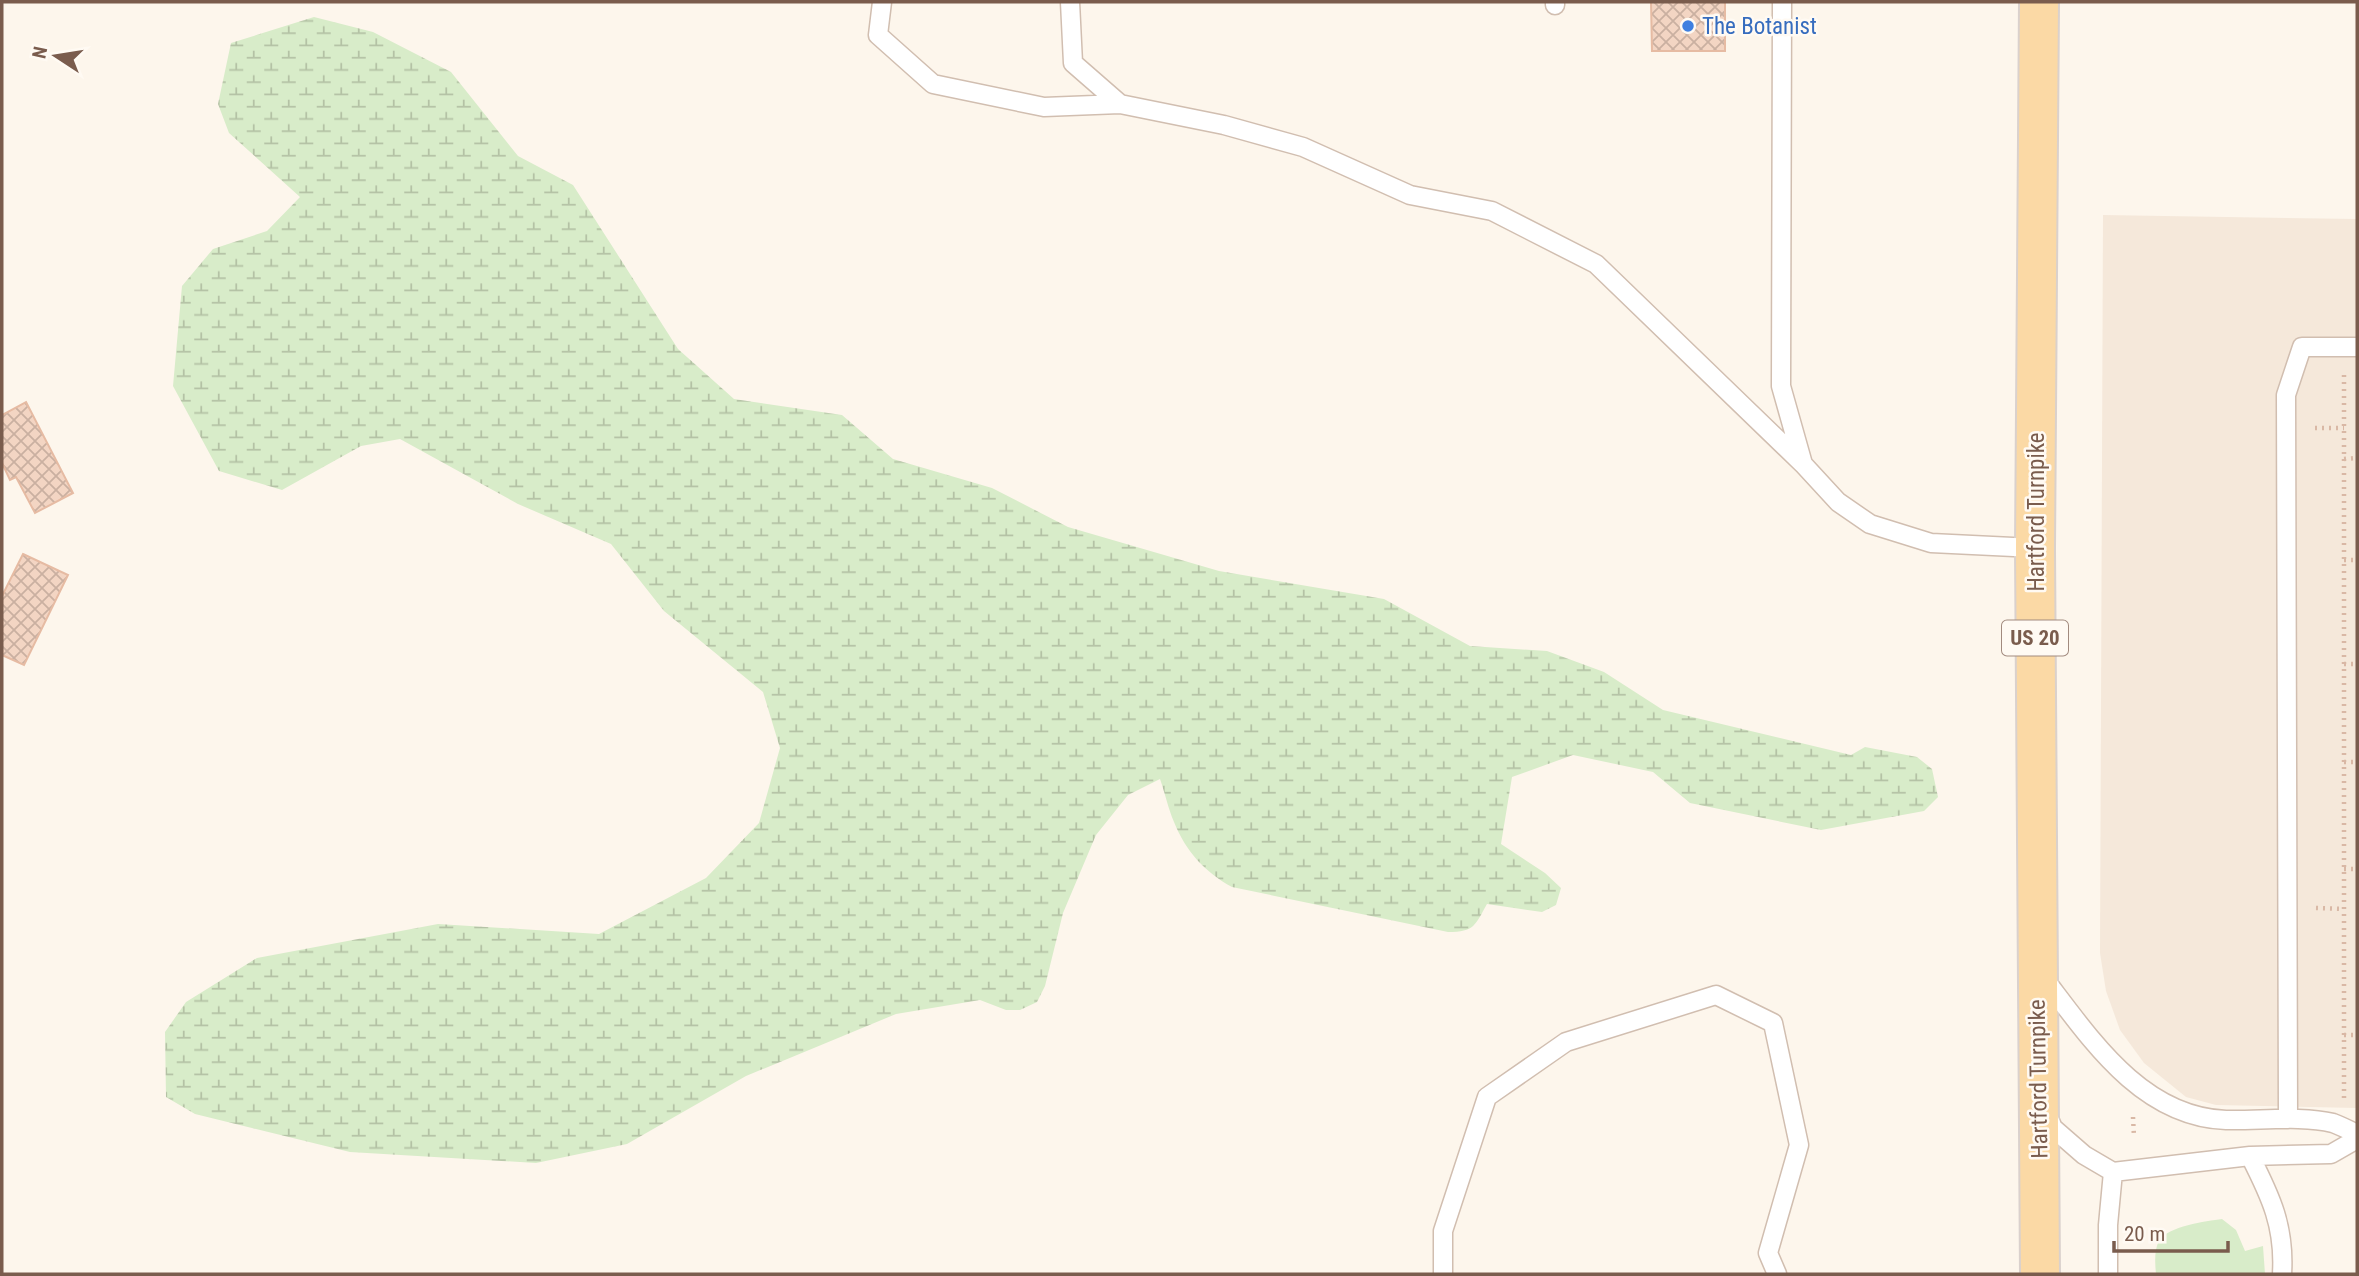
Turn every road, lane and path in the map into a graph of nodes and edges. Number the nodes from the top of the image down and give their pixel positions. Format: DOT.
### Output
graph roads {
  1 [pos="882,2"];
  2 [pos="1070,2"];
  3 [pos="1782,2"];
  4 [pos="2039,2"];
  5 [pos="1120,104"];
  6 [pos="2357,346"];
  7 [pos="2344,370"];
  8 [pos="2357,458"];
  9 [pos="2344,459"];
  10 [pos="1803,464"];
  11 [pos="2035,548"];
  12 [pos="2344,560"];
  13 [pos="2357,560"];
  14 [pos="2344,664"];
  15 [pos="2357,664"];
  16 [pos="2344,762"];
  17 [pos="2357,762"];
  18 [pos="2344,869"];
  19 [pos="2357,869"];
  20 [pos="2037,968"];
  21 [pos="2344,1035"];
  22 [pos="2357,1035"];
  23 [pos="2039,1096"];
  24 [pos="2133,1108"];
  25 [pos="2344,1110"];
  26 [pos="2288,1119"];
  27 [pos="2357,1136"];
  28 [pos="2134,1137"];
  29 [pos="2250,1156"];
  30 [pos="2113,1172"];
  31 [pos="1443,1274"];
  32 [pos="1777,1274"];
  33 [pos="2040,1274"];
  34 [pos="2108,1274"];
  35 [pos="2282,1274"];
  1 -- 5 [label="lane"];
  2 -- 5 [label="lane"];
  3 -- 10 [label="lane"];
  4 -- 11 [label="main road, Hartford Turnpike / US 20"];
  5 -- 10 [label="lane"];
  6 -- 26 [label="lane"];
  7 -- 9 [label="path"];
  8 -- 9 [label="path"];
  9 -- 12 [label="path"];
  10 -- 11 [label="lane"];
  11 -- 20 [label="main road, Hartford Turnpike / US 20"];
  12 -- 13 [label="path"];
  12 -- 14 [label="path"];
  14 -- 15 [label="path"];
  14 -- 16 [label="path"];
  16 -- 17 [label="path"];
  16 -- 18 [label="path"];
  18 -- 19 [label="path"];
  18 -- 21 [label="path"];
  20 -- 23 [label="main road, Hartford Turnpike / US 20"];
  20 -- 26 [label="lane"];
  21 -- 22 [label="path"];
  21 -- 25 [label="path"];
  23 -- 30 [label="lane"];
  23 -- 33 [label="main road, Hartford Turnpike / US 20"];
  24 -- 28 [label="path"];
  26 -- 27 [label="lane"];
  27 -- 29 [label="lane"];
  29 -- 30 [label="lane"];
  29 -- 35 [label="lane"];
  30 -- 34 [label="lane"];
  31 -- 32 [label="lane"];
}
